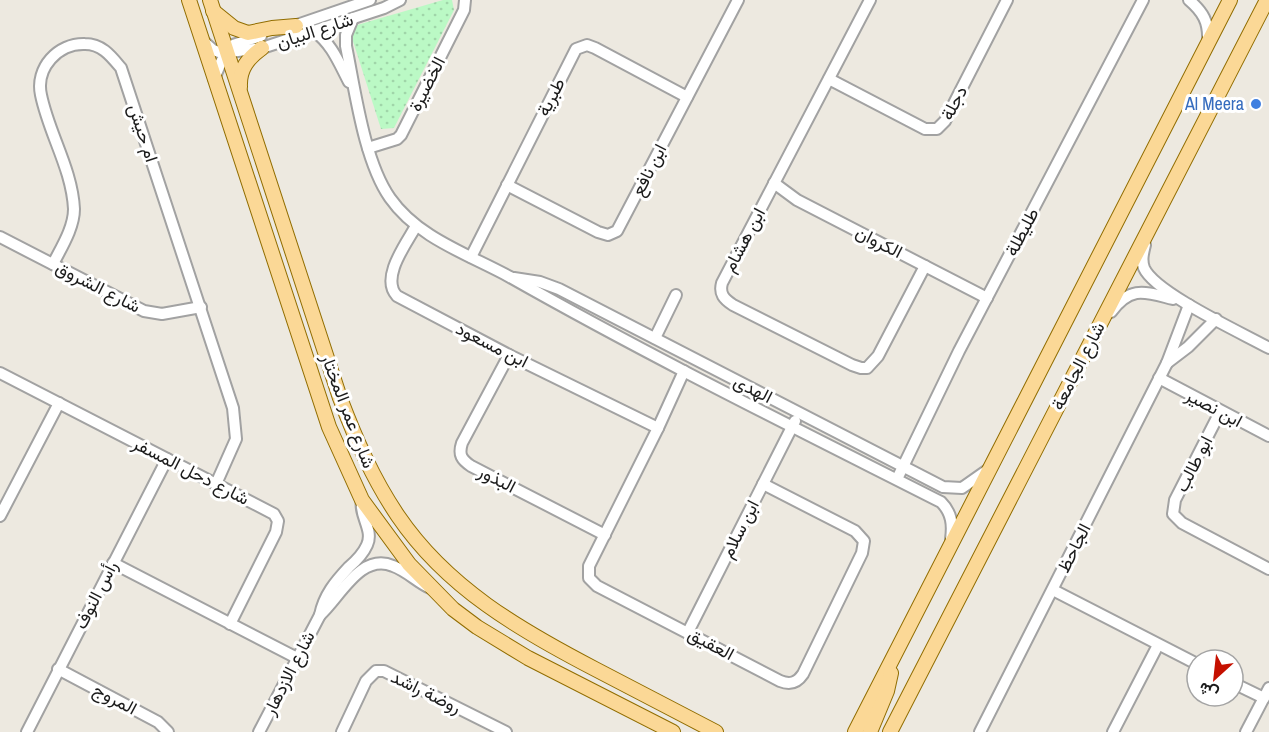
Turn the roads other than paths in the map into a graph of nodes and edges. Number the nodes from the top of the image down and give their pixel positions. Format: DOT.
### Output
graph roads {
  1 [pos="189,0"];
  2 [pos="370,0"];
  3 [pos="400,0"];
  4 [pos="465,0"];
  5 [pos="738,0"];
  6 [pos="870,0"];
  7 [pos="1007,0"];
  8 [pos="1143,0"];
  9 [pos="1189,0"];
  10 [pos="1230,0"];
  11 [pos="1267,0"];
  12 [pos="211,5"];
  13 [pos="353,18"];
  14 [pos="296,26"];
  15 [pos="314,32"];
  16 [pos="202,40"];
  17 [pos="1208,43"];
  18 [pos="262,48"];
  19 [pos="227,54"];
  20 [pos="214,79"];
  21 [pos="829,79"];
  22 [pos="356,95"];
  23 [pos="241,96"];
  24 [pos="687,97"];
  25 [pos="368,148"];
  26 [pos="774,183"];
  27 [pos="507,185"];
  28 [pos="1151,222"];
  29 [pos="416,226"];
  30 [pos="0,237"];
  31 [pos="471,257"];
  32 [pos="53,264"];
  33 [pos="925,266"];
  34 [pos="511,278"];
  35 [pos="676,295"];
  36 [pos="987,298"];
  37 [pos="587,303"];
  38 [pos="1186,303"];
  39 [pos="201,307"];
  40 [pos="580,317"];
  41 [pos="1216,319"];
  42 [pos="655,338"];
  43 [pos="1089,342"];
  44 [pos="1269,348"];
  45 [pos="509,355"];
  46 [pos="1167,363"];
  47 [pos="684,371"];
  48 [pos="0,373"];
  49 [pos="1159,378"];
  50 [pos="59,403"];
  51 [pos="800,412"];
  52 [pos="1220,412"];
  53 [pos="792,426"];
  54 [pos="658,428"];
  55 [pos="1269,436"];
  56 [pos="166,459"];
  57 [pos="903,466"];
  58 [pos="990,468"];
  59 [pos="897,479"];
  60 [pos="216,484"];
  61 [pos="763,484"];
  62 [pos="363,500"];
  63 [pos="0,516"];
  64 [pos="605,535"];
  65 [pos="951,543"];
  66 [pos="113,563"];
  67 [pos="1269,569"];
  68 [pos="430,588"];
  69 [pos="1053,590"];
  70 [pos="320,615"];
  71 [pos="230,624"];
  72 [pos="688,632"];
  73 [pos="1158,645"];
  74 [pos="297,658"];
  75 [pos="1185,658"];
  76 [pos="891,662"];
  77 [pos="58,669"];
  78 [pos="1269,688"];
  79 [pos="1245,689"];
  80 [pos="1264,698"];
  81 [pos="490,728"];
  82 [pos="27,732"];
  83 [pos="168,732"];
  84 [pos="259,732"];
  85 [pos="342,732"];
  86 [pos="506,732"];
  87 [pos="673,732"];
  88 [pos="717,732"];
  89 [pos="855,732"];
  90 [pos="870,732"];
  91 [pos="890,732"];
  92 [pos="980,732"];
  93 [pos="1113,732"];
  94 [pos="1246,732"];
  1 -- 16 [label="main road, شارع عمر المختار"];
  2 -- 14 [label="street, شارع البيان"];
  3 -- 13 [label="street, شارع البيان"];
  4 -- 25 [label="street, الخضيرة"];
  5 -- 24 [label="street, ابن نافع"];
  6 -- 21 [label="street, ابن هشام"];
  7 -- 21 [label="street, دجلة"];
  8 -- 36 [label="street, طليطلة"];
  9 -- 17 [label="street"];
  10 -- 17 [label="main road, شارع الجامعة"];
  11 -- 28 [label="main road, شارع الجامعة"];
  12 -- 14 [label="main road"];
  12 -- 19 [label="main road, شارع عمر المختار"];
  13 -- 15 [label="street, شارع البيان"];
  13 -- 22 [label="street, الهدى"];
  14 -- 19 [label="street, شارع البيان"];
  15 -- 18 [label="street, شارع البيان"];
  15 -- 22 [label="street, الهدى"];
  16 -- 19 [label="street"];
  16 -- 20 [label="main road, شارع عمر المختار"];
  17 -- 58 [label="main road, شارع الجامعة"];
  18 -- 19 [label="street, شارع البيان"];
  18 -- 23 [label="main road"];
  19 -- 20 [label="street"];
  19 -- 23 [label="main road, شارع عمر المختار"];
  20 -- 62 [label="main road, شارع عمر المختار"];
  21 -- 26 [label="street, ابن هشام"];
  22 -- 25 [label="street, الهدى"];
  23 -- 88 [label="main road, شارع عمر المختار"];
  24 -- 27 [label="street, ابن نافع"];
  24 -- 27 [label="street, طبرية"];
  25 -- 29 [label="street, الهدى"];
  26 -- 33 [label="street, الكروان"];
  26 -- 33 [label="street, ابن هشام"];
  27 -- 31 [label="street, طبرية"];
  28 -- 38 [label="street"];
  28 -- 43 [label="main road, شارع الجامعة"];
  29 -- 31 [label="street, الهدى"];
  29 -- 45 [label="street, ابن مسعود"];
  30 -- 32 [label="street, شارع الشروق"];
  31 -- 34 [label="street, الهدى"];
  32 -- 39 [label="street, شارع الشروق"];
  32 -- 39 [label="street, ام حيش"];
  33 -- 36 [label="street, الكروان"];
  34 -- 37 [label="street, الهدى"];
  34 -- 40 [label="street, الهدى"];
  35 -- 42 [label="street"];
  36 -- 57 [label="street, طليطلة"];
  37 -- 40 [label="street"];
  37 -- 42 [label="street, الهدى"];
  38 -- 41 [label="street"];
  38 -- 43 [label="street"];
  38 -- 46 [label="street, الجاحظ"];
  39 -- 60 [label="street, ام حيش"];
  40 -- 47 [label="street, الهدى"];
  41 -- 44 [label="street"];
  41 -- 46 [label="street, الجاحظ"];
  42 -- 51 [label="street, الهدى"];
  43 -- 91 [label="main road, شارع الجامعة"];
  45 -- 54 [label="street, ابن مسعود"];
  45 -- 64 [label="street, البذور"];
  46 -- 49 [label="street, الجاحظ"];
  47 -- 53 [label="street, الهدى"];
  47 -- 54 [label="street, العقيق"];
  48 -- 50 [label="street, شارع دحل المسفر"];
  49 -- 52 [label="street, ابن نصير"];
  49 -- 69 [label="street, الجاحظ"];
  50 -- 56 [label="street, شارع دحل المسفر"];
  50 -- 63 [label="street"];
  51 -- 53 [label="street, ابن سلام"];
  51 -- 57 [label="street, الهدى"];
  52 -- 55 [label="street, ابن نصير"];
  52 -- 67 [label="street, ابو طالب"];
  53 -- 59 [label="street, الهدى"];
  53 -- 61 [label="street, ابن سلام"];
  54 -- 64 [label="street, العقيق"];
  56 -- 60 [label="street, شارع دحل المسفر"];
  56 -- 66 [label="street, رأس النوف"];
  57 -- 58 [label="street, الهدى"];
  57 -- 59 [label="street, طليطلة"];
  58 -- 65 [label="main road, شارع الجامعة"];
  59 -- 65 [label="street, الهدى"];
  60 -- 71 [label="street, شارع دحل المسفر"];
  61 -- 72 [label="street, ابن سلام"];
  61 -- 72 [label="street, العقيق"];
  62 -- 68 [label="main road, شارع عمر المختار"];
  62 -- 70 [label="street, شارع الازدهار"];
  64 -- 72 [label="street, العقيق"];
  65 -- 76 [label="main road, شارع الجامعة"];
  66 -- 71 [label="street"];
  66 -- 77 [label="street, رأس النوف"];
  68 -- 70 [label="street, شارع الازدهار"];
  68 -- 87 [label="main road, شارع عمر المختار"];
  69 -- 73 [label="street"];
  69 -- 92 [label="street, الجاحظ"];
  70 -- 74 [label="street, شارع الازدهار"];
  71 -- 74 [label="street"];
  73 -- 75 [label="street"];
  73 -- 93 [label="street"];
  74 -- 84 [label="street, شارع الازدهار"];
  76 -- 89 [label="main road, شارع الجامعة"];
  76 -- 90 [label="main road"];
  77 -- 82 [label="street, رأس النوف"];
  77 -- 83 [label="street, المروج"];
  78 -- 80 [label="street"];
  79 -- 80 [label="street"];
  80 -- 94 [label="street"];
  81 -- 85 [label="street, روضة راشد"];
  81 -- 86 [label="street, روضة راشد"];
}
